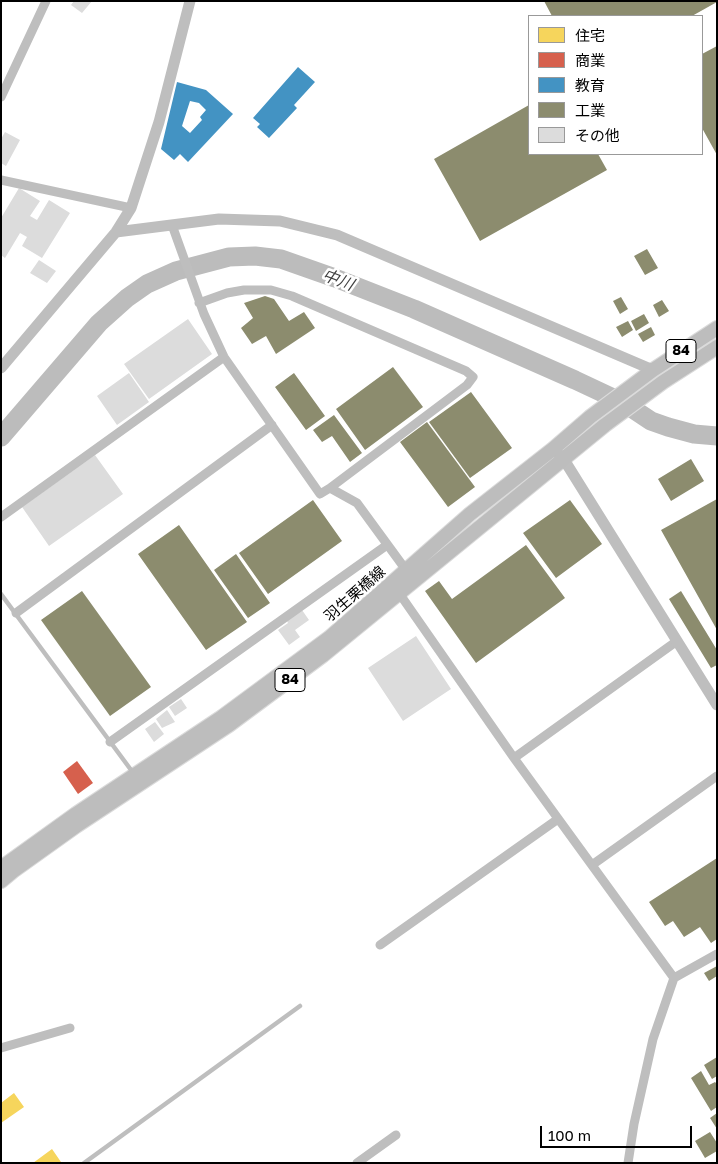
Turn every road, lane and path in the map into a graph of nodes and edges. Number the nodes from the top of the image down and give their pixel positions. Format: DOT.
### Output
graph roads {
  1 [pos="46,1"];
  2 [pos="190,1"];
  3 [pos="1,97"];
  4 [pos="1,180"];
  5 [pos="131,208"];
  6 [pos="172,225"];
  7 [pos="116,232"];
  8 [pos="199,302"];
  9 [pos="717,328"];
  10 [pos="717,347"];
  11 [pos="224,357"];
  12 [pos="1,368"];
  13 [pos="649,373"];
  14 [pos="272,424"];
  15 [pos="552,449"];
  16 [pos="563,458"];
  17 [pos="330,488"];
  18 [pos="1,517"];
  19 [pos="387,545"];
  20 [pos="406,570"];
  21 [pos="399,593"];
  22 [pos="1,594"];
  23 [pos="16,612"];
  24 [pos="677,641"];
  25 [pos="713,689"];
  26 [pos="717,705"];
  27 [pos="110,742"];
  28 [pos="514,758"];
  29 [pos="135,775"];
  30 [pos="717,776"];
  31 [pos="558,819"];
  32 [pos="592,866"];
  33 [pos="1,868"];
  34 [pos="1,881"];
  35 [pos="380,945"];
  36 [pos="717,954"];
  37 [pos="674,978"];
  38 [pos="300,1006"];
  39 [pos="70,1028"];
  40 [pos="1,1048"];
  41 [pos="396,1135"];
  42 [pos="84,1163"];
  43 [pos="357,1163"];
  44 [pos="628,1163"];
  1 -- 3 [label="street"];
  2 -- 5 [label="street"];
  4 -- 5 [label="street"];
  5 -- 7 [label="street"];
  6 -- 7 [label="street"];
  6 -- 8 [label="street"];
  6 -- 13 [label="street"];
  7 -- 12 [label="street"];
  8 -- 11 [label="street"];
  8 -- 17 [label="street"];
  9 -- 13 [label="main road, 羽生栗橋線 / 84"];
  10 -- 16 [label="main road, 羽生栗橋線 / 84"];
  11 -- 14 [label="street"];
  11 -- 18 [label="street"];
  13 -- 15 [label="main road, 羽生栗橋線 / 84"];
  14 -- 17 [label="street"];
  14 -- 23 [label="street"];
  15 -- 16 [label="street"];
  15 -- 20 [label="main road, 羽生栗橋線 / 84"];
  16 -- 21 [label="main road, 羽生栗橋線 / 84"];
  16 -- 24 [label="street"];
  17 -- 19 [label="street"];
  19 -- 20 [label="street"];
  19 -- 27 [label="street"];
  20 -- 29 [label="main road, 羽生栗橋線 / 84"];
  21 -- 28 [label="street"];
  21 -- 34 [label="main road, 羽生栗橋線 / 84"];
  22 -- 23 [label="lane"];
  23 -- 27 [label="lane"];
  24 -- 25 [label="street"];
  24 -- 28 [label="street"];
  25 -- 26 [label="street"];
  27 -- 29 [label="lane"];
  28 -- 31 [label="street"];
  29 -- 33 [label="main road, 羽生栗橋線 / 84"];
  30 -- 32 [label="street"];
  31 -- 32 [label="street"];
  31 -- 35 [label="street"];
  32 -- 37 [label="street"];
  36 -- 37 [label="street"];
  37 -- 44 [label="street"];
  38 -- 42 [label="lane"];
  39 -- 40 [label="street"];
  41 -- 43 [label="street"];
}
